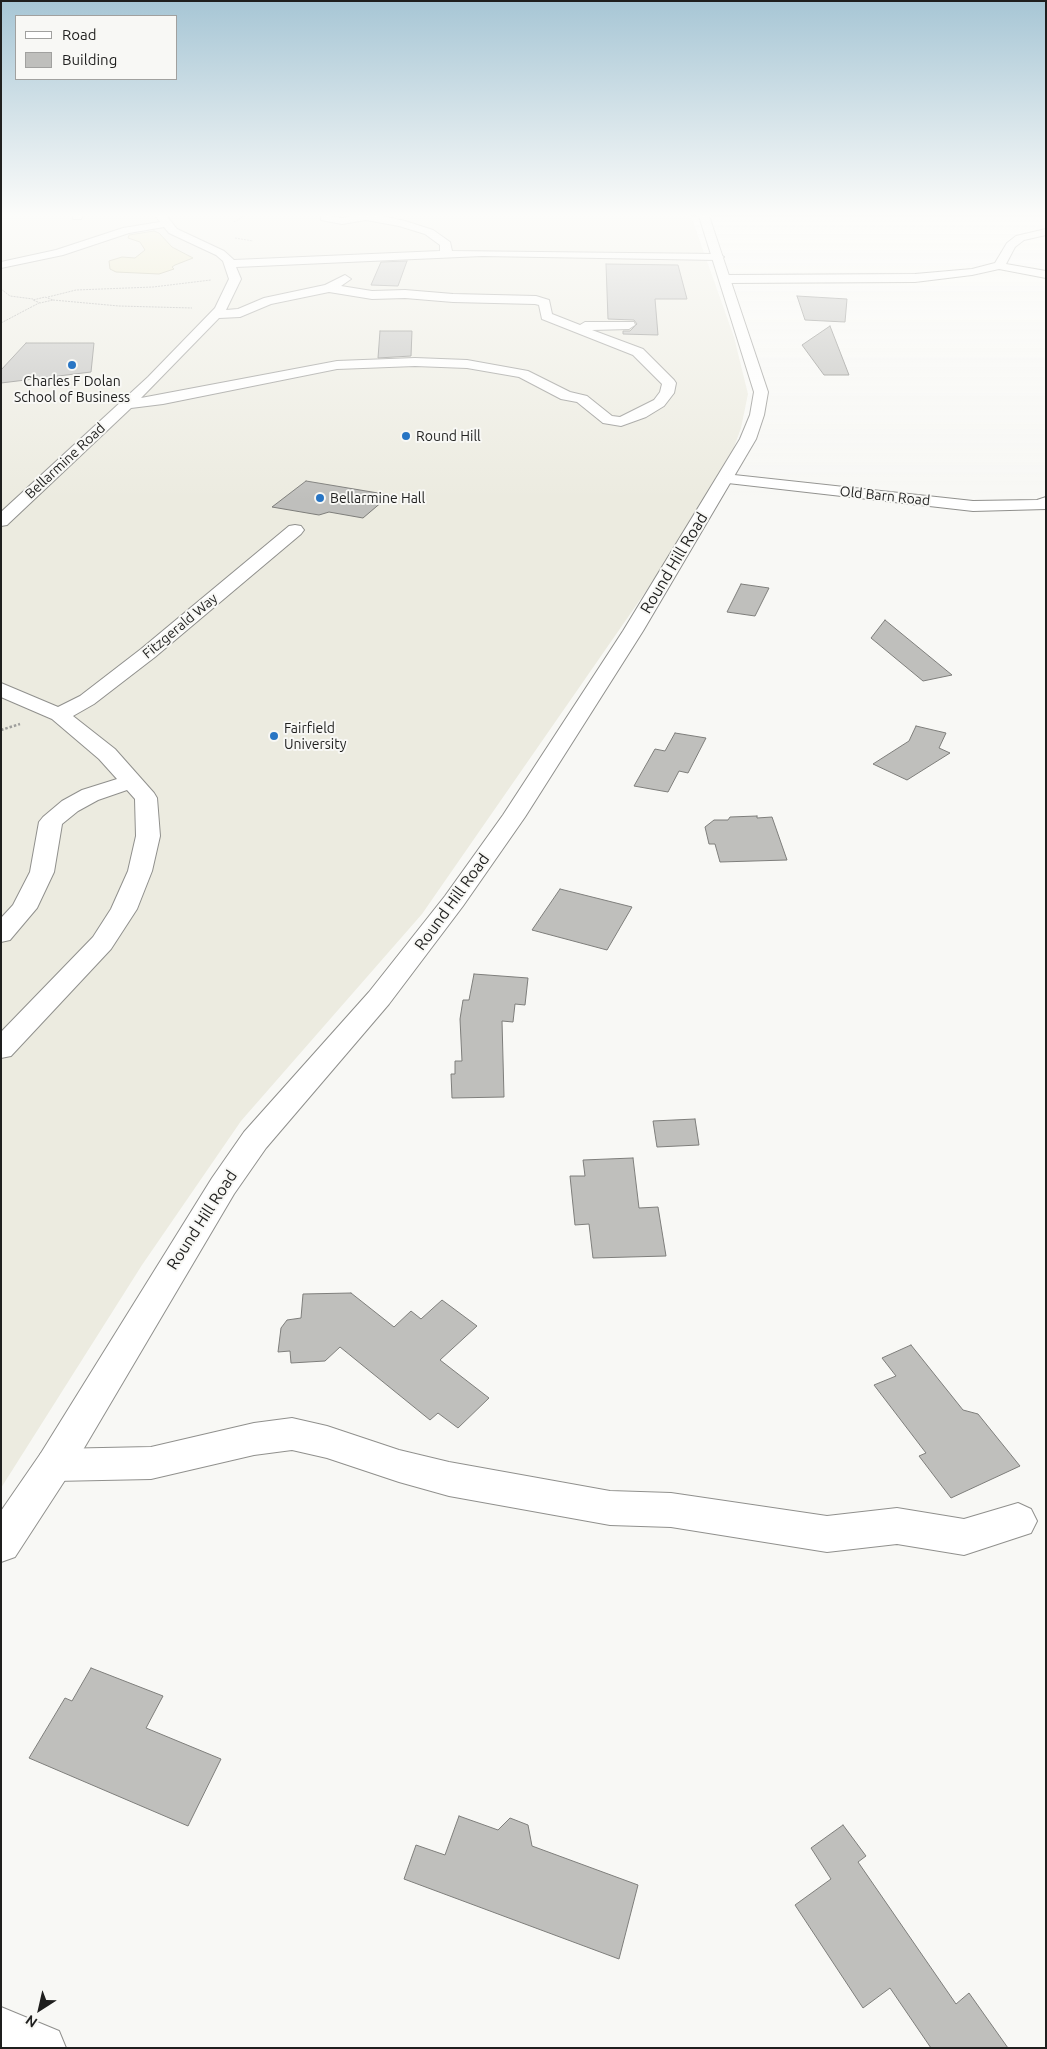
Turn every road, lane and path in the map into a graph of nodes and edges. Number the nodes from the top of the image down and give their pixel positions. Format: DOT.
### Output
graph roads {
  1 [pos="30,309"];
  2 [pos="162,309"];
  3 [pos="220,309"];
  4 [pos="250,309"];
  5 [pos="545,309"];
  6 [pos="734,309"];
  7 [pos="218,312"];
  8 [pos="1,324"];
  9 [pos="629,325"];
  10 [pos="572,326"];
  11 [pos="127,404"];
  12 [pos="725,479"];
  13 [pos="1046,502"];
  14 [pos="1,521"];
  15 [pos="295,530"];
  16 [pos="1,689"];
  17 [pos="59,715"];
  18 [pos="132,781"];
  19 [pos="1,934"];
  20 [pos="1,1049"];
  21 [pos="54,1464"];
  22 [pos="1018,1521"];
  23 [pos="1,1544"];
  24 [pos="1,2031"];
  25 [pos="42,2048"];
  1 -- 8 [label="path"];
  2 -- 7 [label="path"];
  3 -- 7 [label="street, Bellarmine Road"];
  4 -- 7 [label="street"];
  5 -- 10 [label="street"];
  6 -- 12 [label="street, Round Hill Road"];
  7 -- 11 [label="street, Bellarmine Road"];
  9 -- 10 [label="street"];
  10 -- 11 [label="street"];
  11 -- 14 [label="street, Bellarmine Road"];
  12 -- 13 [label="street, Old Barn Road"];
  12 -- 21 [label="street, Round Hill Road"];
  15 -- 17 [label="street, Fitzgerald Way"];
  16 -- 17 [label="street"];
  17 -- 18 [label="street"];
  18 -- 19 [label="street"];
  18 -- 20 [label="street"];
  21 -- 22 [label="street"];
  21 -- 23 [label="street, Round Hill Road"];
  24 -- 25 [label="street"];
}
